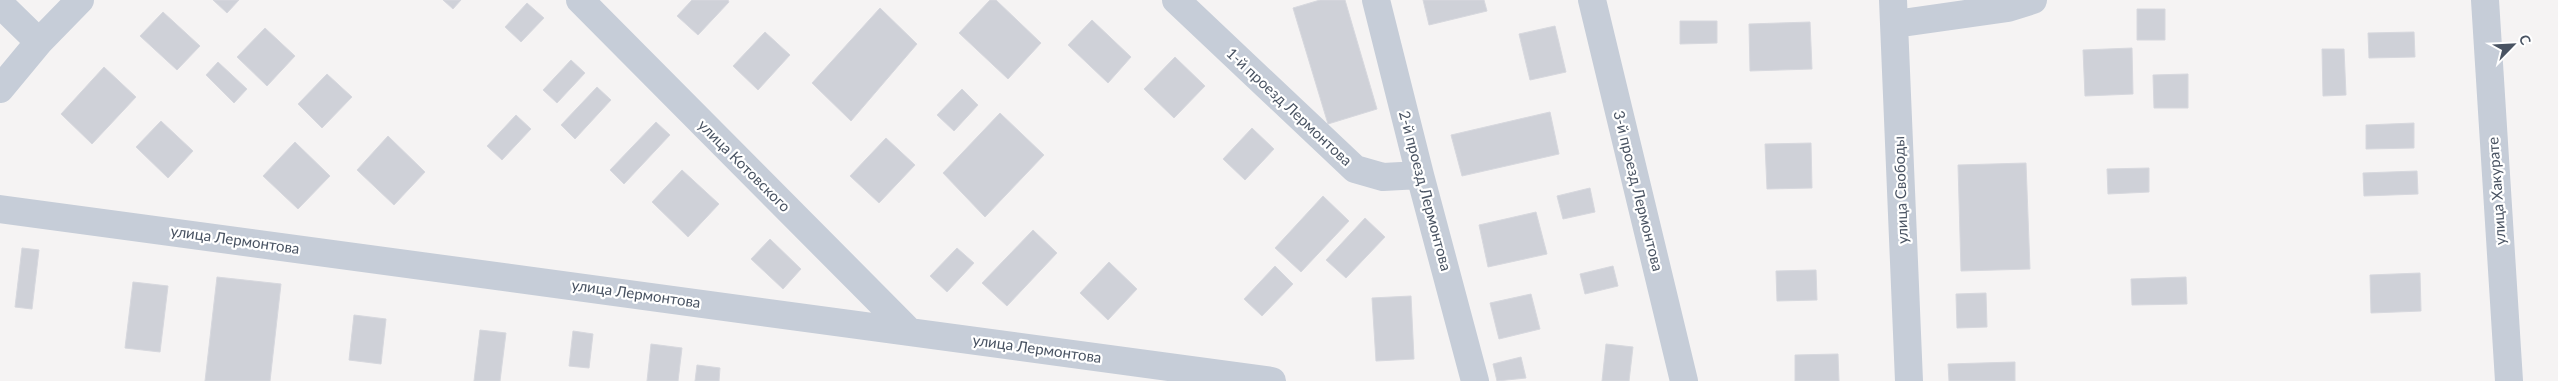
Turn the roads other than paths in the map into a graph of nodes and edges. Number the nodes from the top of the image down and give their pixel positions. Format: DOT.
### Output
graph roads {
  1 [pos="80,0"];
  2 [pos="580,0"];
  3 [pos="1176,0"];
  4 [pos="1376,0"];
  5 [pos="1592,0"];
  6 [pos="2033,0"];
  7 [pos="2484,0"];
  8 [pos="0,4"];
  9 [pos="1894,12"];
  10 [pos="39,42"];
  11 [pos="0,89"];
  12 [pos="1420,175"];
  13 [pos="0,208"];
  14 [pos="908,331"];
  15 [pos="1272,381"];
  16 [pos="1475,381"];
  17 [pos="1684,381"];
  18 [pos="1909,381"];
  19 [pos="2509,381"];
  1 -- 10 [label="street"];
  2 -- 14 [label="street, улица Котовского"];
  3 -- 12 [label="street, 1-й проезд Лермонтова"];
  4 -- 12 [label="street, 2-й проезд Лермонтова"];
  5 -- 17 [label="street, 3-й проезд Лермонтова"];
  6 -- 9 [label="street"];
  7 -- 19 [label="street, улица Хакурате"];
  8 -- 10 [label="street"];
  9 -- 18 [label="street, улица Свободы"];
  10 -- 11 [label="street"];
  12 -- 16 [label="street, 2-й проезд Лермонтова"];
  13 -- 14 [label="street, улица Лермонтова"];
  14 -- 15 [label="street, улица Лермонтова"];
}
